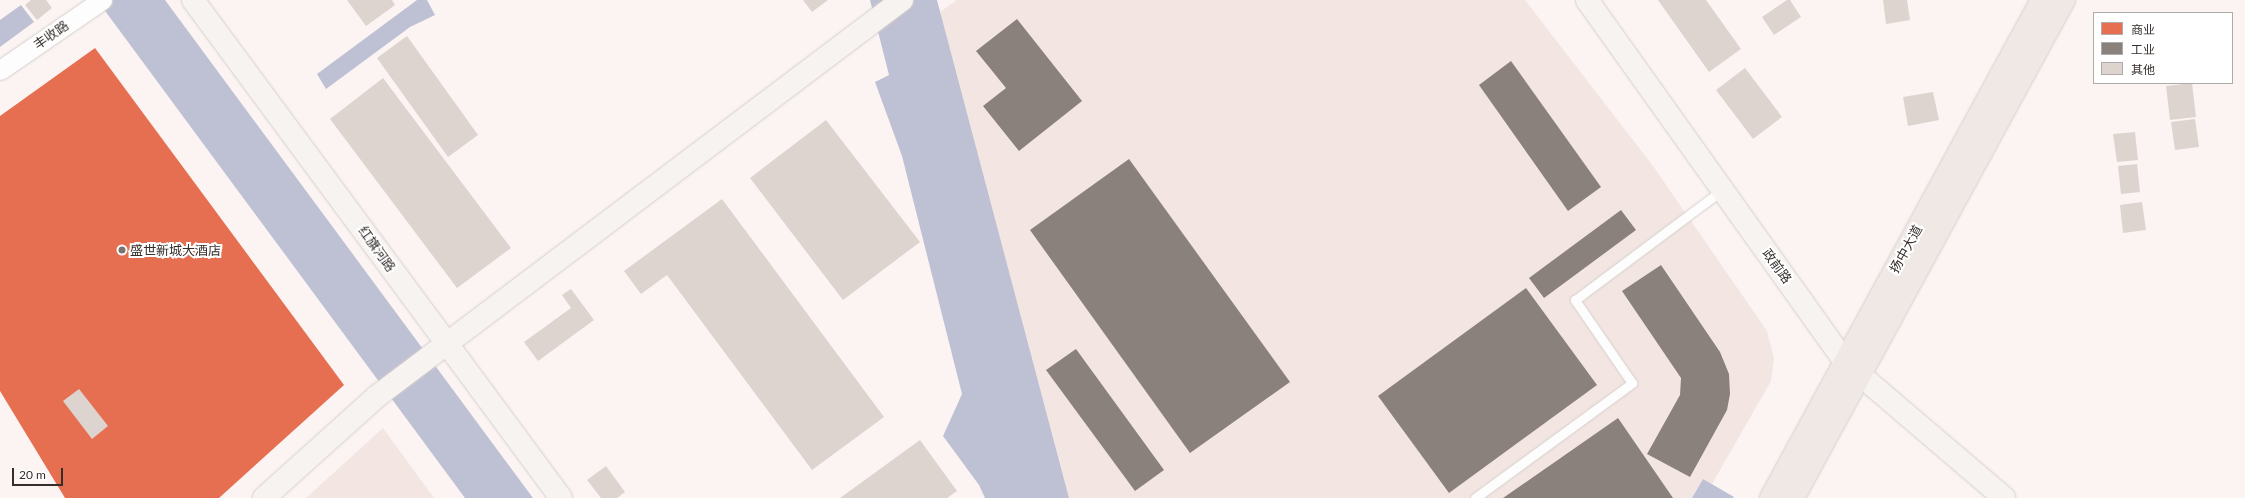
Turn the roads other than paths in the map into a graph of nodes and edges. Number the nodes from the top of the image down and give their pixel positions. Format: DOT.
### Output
graph roads {
  1 [pos="193,0"];
  2 [pos="902,0"];
  3 [pos="1587,0"];
  4 [pos="2042,0"];
  5 [pos="2064,0"];
  6 [pos="98,3"];
  7 [pos="0,70"];
  8 [pos="1723,190"];
  9 [pos="443,347"];
  10 [pos="1852,368"];
  11 [pos="264,498"];
  12 [pos="561,498"];
  13 [pos="1475,498"];
  14 [pos="1770,498"];
  15 [pos="1793,498"];
  16 [pos="2004,498"];
  1 -- 9 [label="street, 红旗河路"];
  2 -- 9 [label="street"];
  3 -- 8 [label="street, 政前路"];
  4 -- 10 [label="main road, 扬中大道"];
  5 -- 10 [label="main road, 扬中大道"];
  6 -- 7 [label="street, 丰收路"];
  8 -- 10 [label="street, 政前路"];
  8 -- 13 [label="lane"];
  9 -- 11 [label="street"];
  9 -- 12 [label="street, 红旗河路"];
  10 -- 14 [label="main road, 扬中大道"];
  10 -- 15 [label="main road, 扬中大道"];
  10 -- 16 [label="street, 政前路"];
}
